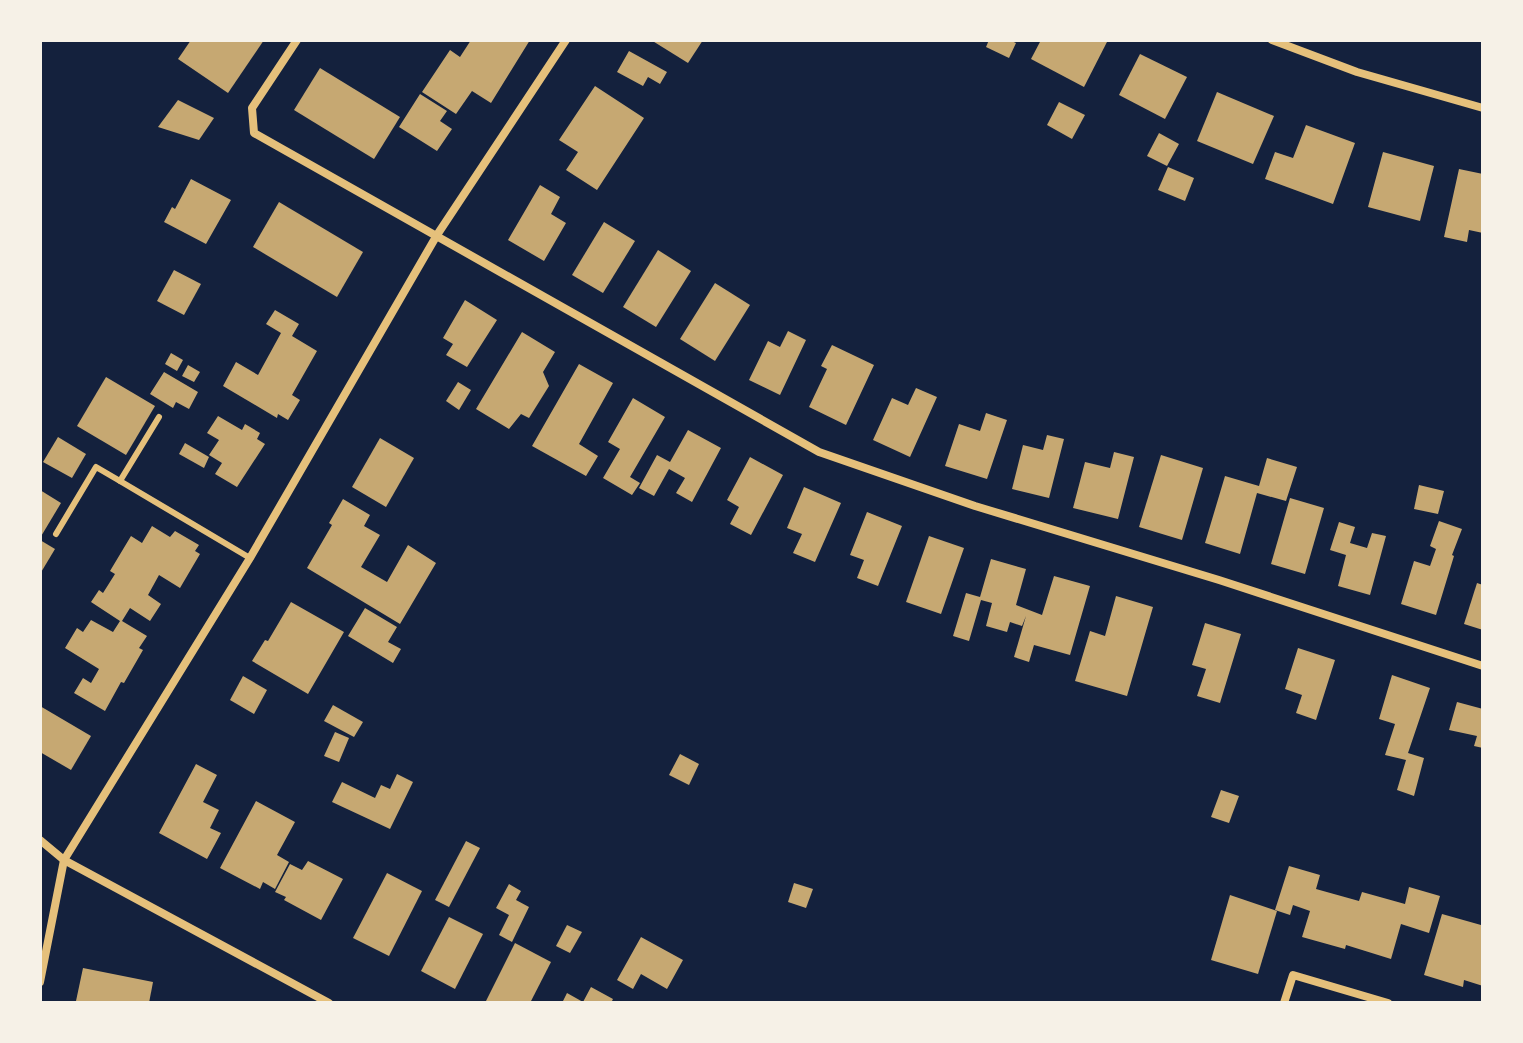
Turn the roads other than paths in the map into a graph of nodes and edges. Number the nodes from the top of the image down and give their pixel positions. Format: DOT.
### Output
graph roads {
  1 [pos="297,40"];
  2 [pos="566,40"];
  3 [pos="1272,40"];
  4 [pos="1483,108"];
  5 [pos="437,235"];
  6 [pos="159,417"];
  7 [pos="120,481"];
  8 [pos="56,534"];
  9 [pos="250,558"];
  10 [pos="1483,666"];
  11 [pos="40,840"];
  12 [pos="64,860"];
  13 [pos="40,982"];
  14 [pos="329,1003"];
  15 [pos="1284,1003"];
  16 [pos="1388,1003"];
  1 -- 5 [label="street"];
  2 -- 5 [label="street"];
  3 -- 4 [label="street"];
  5 -- 9 [label="street"];
  5 -- 10 [label="street"];
  6 -- 7 [label="lane"];
  7 -- 8 [label="lane"];
  7 -- 9 [label="lane"];
  9 -- 12 [label="street"];
  11 -- 12 [label="street"];
  12 -- 13 [label="street"];
  12 -- 14 [label="street"];
  15 -- 16 [label="street"];
}
